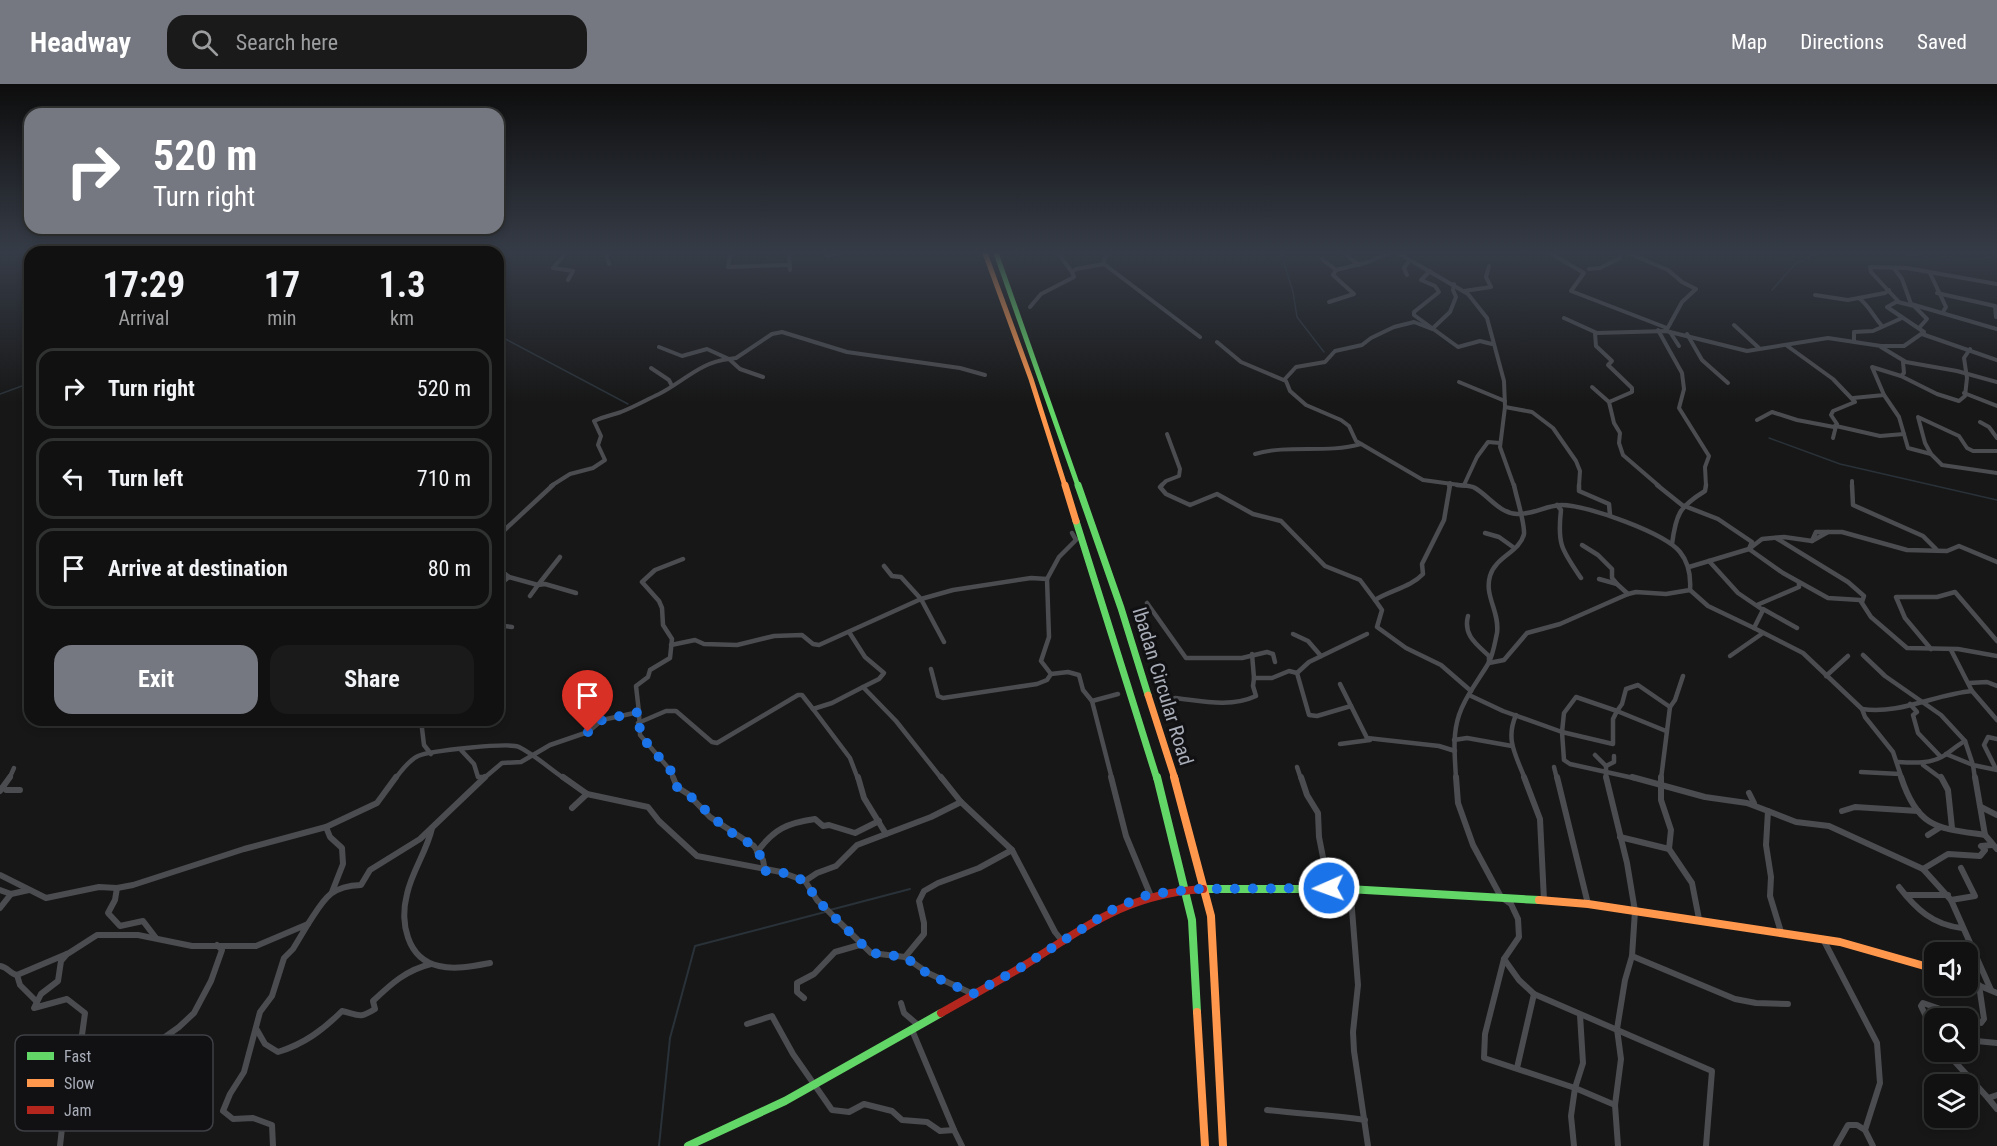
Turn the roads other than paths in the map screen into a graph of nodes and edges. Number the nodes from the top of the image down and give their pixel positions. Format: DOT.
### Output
graph roads {
  1 [pos="1003,303"];
  2 [pos="1013,303"];
  3 [pos="1034,303"];
  4 [pos="1155,303"];
  5 [pos="1426,303"];
  6 [pos="1453,303"];
  7 [pos="1474,303"];
  8 [pos="1600,303"];
  9 [pos="1679,303"];
  10 [pos="1864,303"];
  11 [pos="1896,303"];
  12 [pos="1900,303"];
  13 [pos="1912,303"];
  14 [pos="1945,303"];
  15 [pos="1996,305"];
  16 [pos="1914,306"];
  17 [pos="1030,307"];
  18 [pos="1943,312"];
  19 [pos="1996,315"];
  20 [pos="1564,318"];
  21 [pos="1902,318"];
  22 [pos="1734,325"];
  23 [pos="1883,326"];
  24 [pos="1919,328"];
  25 [pos="1432,329"];
  26 [pos="1997,329"];
  27 [pos="1658,330"];
  28 [pos="1668,330"];
  29 [pos="1595,333"];
  30 [pos="1687,334"];
  31 [pos="1922,334"];
  32 [pos="1200,337"];
  33 [pos="1854,341"];
  34 [pos="1217,342"];
  35 [pos="1492,344"];
  36 [pos="1785,345"];
  37 [pos="1679,346"];
  38 [pos="1881,346"];
  39 [pos="659,347"];
  40 [pos="1759,348"];
  41 [pos="1970,349"];
  42 [pos="729,359"];
  43 [pos="1997,360"];
  44 [pos="1902,362"];
  45 [pos="651,368"];
  46 [pos="1966,374"];
  47 [pos="985,375"];
  48 [pos="1901,376"];
  49 [pos="763,377"];
  50 [pos="1284,380"];
  51 [pos="1459,382"];
  52 [pos="1997,382"];
  53 [pos="1728,384"];
  54 [pos="672,386"];
  55 [pos="1592,387"];
  56 [pos="1964,393"];
  57 [pos="1884,395"];
  58 [pos="1853,398"];
  59 [pos="1609,402"];
  60 [pos="1505,404"];
  61 [pos="1997,406"];
  62 [pos="1757,420"];
  63 [pos="1980,422"];
  64 [pos="1836,426"];
  65 [pos="1167,434"];
  66 [pos="1904,434"];
  67 [pos="1833,438"];
  68 [pos="1997,438"];
  69 [pos="1500,443"];
  70 [pos="1361,444"];
  71 [pos="1997,451"];
  72 [pos="1255,454"];
  73 [pos="1931,454"];
  74 [pos="1997,473"];
  75 [pos="1852,481"];
  76 [pos="1450,483"];
  77 [pos="1464,484"];
  78 [pos="1557,505"];
  79 [pos="1682,505"];
  80 [pos="1520,514"];
  81 [pos="1610,515"];
  82 [pos="504,530"];
  83 [pos="1072,533"];
  84 [pos="1485,533"];
  85 [pos="1773,537"];
  86 [pos="1672,544"];
  87 [pos="1582,545"];
  88 [pos="1513,547"];
  89 [pos="1749,549"];
  90 [pos="1936,549"];
  91 [pos="1997,554"];
  92 [pos="560,557"];
  93 [pos="683,559"];
  94 [pos="1709,561"];
  95 [pos="1994,561"];
  96 [pos="884,566"];
  97 [pos="1689,567"];
  98 [pos="504,573"];
  99 [pos="509,577"];
  100 [pos="1581,578"];
  101 [pos="1047,579"];
  102 [pos="1599,579"];
  103 [pos="504,581"];
  104 [pos="1799,582"];
  105 [pos="1617,584"];
  106 [pos="538,585"];
  107 [pos="1690,590"];
  108 [pos="576,593"];
  109 [pos="1628,594"];
  110 [pos="530,596"];
  111 [pos="921,599"];
  112 [pos="1375,600"];
  113 [pos="1862,602"];
  114 [pos="1147,603"];
  115 [pos="1759,606"];
  116 [pos="1468,616"];
  117 [pos="504,626"];
  118 [pos="512,627"];
  119 [pos="1754,628"];
  120 [pos="1797,628"];
  121 [pos="849,632"];
  122 [pos="1763,633"];
  123 [pos="1293,634"];
  124 [pos="1367,634"];
  125 [pos="1997,641"];
  126 [pos="944,642"];
  127 [pos="671,645"];
  128 [pos="1931,649"];
  129 [pos="1951,650"];
  130 [pos="1252,654"];
  131 [pos="1863,655"];
  132 [pos="1321,656"];
  133 [pos="1730,656"];
  134 [pos="1848,656"];
  135 [pos="1997,656"];
  136 [pos="1275,662"];
  137 [pos="1489,663"];
  138 [pos="931,669"];
  139 [pos="1297,673"];
  140 [pos="1051,674"];
  141 [pos="1683,676"];
  142 [pos="1826,676"];
  143 [pos="1254,678"];
  144 [pos="1969,683"];
  145 [pos="1340,684"];
  146 [pos="1997,686"];
  147 [pos="863,687"];
  148 [pos="1972,691"];
  149 [pos="1470,693"];
  150 [pos="1118,694"];
  151 [pos="1174,698"];
  152 [pos="1922,700"];
  153 [pos="1092,701"];
  154 [pos="1910,704"];
  155 [pos="1352,706"];
  156 [pos="1670,707"];
  157 [pos="813,709"];
  158 [pos="1862,709"];
  159 [pos="1617,711"];
  160 [pos="639,712"];
  161 [pos="1516,715"];
  162 [pos="1997,720"];
  163 [pos="638,723"];
  164 [pos="422,726"];
  165 [pos="1666,730"];
  166 [pos="1562,732"];
  167 [pos="1997,739"];
  168 [pos="1372,740"];
  169 [pos="1454,740"];
  170 [pos="1965,741"];
  171 [pos="1340,744"];
  172 [pos="1512,746"];
  173 [pos="460,750"];
  174 [pos="1455,751"];
  175 [pos="431,754"];
  176 [pos="1595,754"];
  177 [pos="532,755"];
  178 [pos="1943,755"];
  179 [pos="1614,756"];
  180 [pos="1898,762"];
  181 [pos="1920,763"];
  182 [pos="1973,765"];
  183 [pos="1298,767"];
  184 [pos="1554,767"];
  185 [pos="14,768"];
  186 [pos="1606,769"];
  187 [pos="1996,770"];
  188 [pos="1861,772"];
  189 [pos="1900,774"];
  190 [pos="485,777"];
  191 [pos="1660,786"];
  192 [pos="1,789"];
  193 [pos="20,790"];
  194 [pos="588,794"];
  195 [pos="1749,794"];
  196 [pos="962,802"];
  197 [pos="1756,805"];
  198 [pos="1981,807"];
  199 [pos="572,808"];
  200 [pos="1768,811"];
  201 [pos="1842,811"];
  202 [pos="1918,812"];
  203 [pos="1997,815"];
  204 [pos="879,821"];
  205 [pos="433,826"];
  206 [pos="326,827"];
  207 [pos="1939,828"];
  208 [pos="1952,828"];
  209 [pos="886,834"];
  210 [pos="1928,835"];
  211 [pos="1985,835"];
  212 [pos="1620,837"];
  213 [pos="1995,847"];
  214 [pos="1669,849"];
  215 [pos="1012,850"];
  216 [pos="757,852"];
  217 [pos="1960,868"];
  218 [pos="1923,869"];
  219 [pos="765,871"];
  220 [pos="0,875"];
  221 [pos="805,881"];
  222 [pos="1899,887"];
  223 [pos="117,888"];
  224 [pos="1329,888"];
  225 [pos="1348,889"];
  226 [pos="0,890"];
  227 [pos="29,890"];
  228 [pos="332,892"];
  229 [pos="11,894"];
  230 [pos="1150,894"];
  231 [pos="1905,896"];
  232 [pos="1501,897"];
  233 [pos="1950,898"];
  234 [pos="1544,900"];
  235 [pos="1588,904"];
  236 [pos="0,908"];
  237 [pos="1635,911"];
  238 [pos="1699,919"];
  239 [pos="308,924"];
  240 [pos="1962,928"];
  241 [pos="1782,932"];
  242 [pos="156,938"];
  243 [pos="1822,939"];
  244 [pos="1063,942"];
  245 [pos="863,944"];
  246 [pos="217,945"];
  247 [pos="69,953"];
  248 [pos="1632,956"];
  249 [pos="905,957"];
  250 [pos="1504,959"];
  251 [pos="490,963"];
  252 [pos="430,964"];
  253 [pos="1924,965"];
  254 [pos="0,966"];
  255 [pos="17,975"];
  256 [pos="1979,985"];
  257 [pos="1994,992"];
  258 [pos="973,994"];
  259 [pos="1534,994"];
  260 [pos="804,998"];
  261 [pos="37,1002"];
  262 [pos="901,1003"];
  263 [pos="1788,1004"];
  264 [pos="1937,1008"];
  265 [pos="1924,1012"];
  266 [pos="1580,1015"];
  267 [pos="1978,1022"];
  268 [pos="747,1024"];
  269 [pos="915,1027"];
  270 [pos="257,1029"];
  271 [pos="1617,1029"];
  272 [pos="82,1035"];
  273 [pos="168,1035"];
  274 [pos="1978,1041"];
  275 [pos="1997,1043"];
  276 [pos="1955,1062"];
  277 [pos="1517,1068"];
  278 [pos="816,1086"];
  279 [pos="1575,1088"];
  280 [pos="1997,1095"];
  281 [pos="1988,1098"];
  282 [pos="1615,1105"];
  283 [pos="1997,1108"];
  284 [pos="1267,1110"];
  285 [pos="1365,1120"];
  286 [pos="954,1130"];
  287 [pos="1865,1130"];
  288 [pos="62,1131"];
  289 [pos="60,1146"];
  290 [pos="273,1146"];
  291 [pos="688,1146"];
  292 [pos="962,1146"];
  293 [pos="1205,1146"];
  294 [pos="1223,1146"];
  295 [pos="1368,1146"];
  296 [pos="1574,1146"];
  297 [pos="1618,1146"];
  298 [pos="1706,1146"];
  299 [pos="1836,1146"];
  300 [pos="1873,1146"];
  1 -- 293 [label="main road, Ibadan Circular Road"];
  2 -- 294 [label="main road, Ibadan Circular Road"];
  3 -- 17 [label="street"];
  4 -- 32 [label="street"];
  5 -- 25 [label="street"];
  6 -- 25 [label="street"];
  7 -- 35 [label="street"];
  8 -- 28 [label="street"];
  9 -- 28 [label="street"];
  10 -- 23 [label="street"];
  11 -- 21 [label="street"];
  12 -- 16 [label="street"];
  13 -- 16 [label="street"];
  14 -- 18 [label="street"];
  15 -- 19 [label="street"];
  16 -- 18 [label="street"];
  16 -- 24 [label="street"];
  18 -- 26 [label="street"];
  20 -- 29 [label="street"];
  21 -- 23 [label="street"];
  21 -- 24 [label="street"];
  22 -- 40 [label="street"];
  23 -- 33 [label="street"];
  24 -- 31 [label="street"];
  25 -- 35 [label="street"];
  25 -- 50 [label="street"];
  27 -- 28 [label="street"];
  27 -- 29 [label="street"];
  27 -- 79 [label="street"];
  28 -- 30 [label="street"];
  28 -- 37 [label="street"];
  29 -- 59 [label="street"];
  30 -- 40 [label="street"];
  30 -- 53 [label="street"];
  31 -- 38 [label="street"];
  31 -- 41 [label="street"];
  33 -- 36 [label="street"];
  33 -- 38 [label="street"];
  34 -- 50 [label="street"];
  35 -- 60 [label="street"];
  36 -- 40 [label="street"];
  36 -- 58 [label="street"];
  38 -- 44 [label="street"];
  39 -- 42 [label="street"];
  41 -- 43 [label="street"];
  41 -- 46 [label="street"];
  42 -- 47 [label="street"];
  42 -- 49 [label="street"];
  42 -- 54 [label="street"];
  44 -- 46 [label="street"];
  44 -- 48 [label="street"];
  45 -- 54 [label="street"];
  46 -- 52 [label="street"];
  46 -- 56 [label="street"];
  48 -- 56 [label="street"];
  48 -- 57 [label="street"];
  50 -- 70 [label="street"];
  51 -- 60 [label="street"];
  54 -- 82 [label="street"];
  55 -- 59 [label="street"];
  56 -- 61 [label="street"];
  57 -- 58 [label="street"];
  57 -- 66 [label="street"];
  58 -- 64 [label="street"];
  59 -- 79 [label="street"];
  60 -- 69 [label="street"];
  60 -- 81 [label="street"];
  62 -- 64 [label="street"];
  63 -- 68 [label="street"];
  64 -- 66 [label="street"];
  64 -- 67 [label="street"];
  65 -- 112 [label="street"];
  66 -- 73 [label="street"];
  69 -- 77 [label="street"];
  69 -- 80 [label="street"];
  70 -- 72 [label="street"];
  70 -- 76 [label="street"];
  71 -- 73 [label="street"];
  73 -- 74 [label="street"];
  75 -- 90 [label="street"];
  76 -- 77 [label="street"];
  76 -- 112 [label="street"];
  77 -- 80 [label="street"];
  78 -- 80 [label="street"];
  78 -- 81 [label="street"];
  78 -- 100 [label="street"];
  79 -- 86 [label="street"];
  79 -- 89 [label="street"];
  80 -- 88 [label="street"];
  81 -- 86 [label="street"];
  83 -- 101 [label="street"];
  84 -- 88 [label="street"];
  85 -- 89 [label="street"];
  85 -- 90 [label="street"];
  85 -- 113 [label="street"];
  86 -- 97 [label="street"];
  87 -- 105 [label="street"];
  88 -- 137 [label="street"];
  89 -- 94 [label="street"];
  89 -- 104 [label="street"];
  90 -- 95 [label="street"];
  91 -- 95 [label="street"];
  92 -- 106 [label="street"];
  93 -- 127 [label="street"];
  94 -- 97 [label="street"];
  94 -- 115 [label="street"];
  96 -- 111 [label="street"];
  97 -- 107 [label="street"];
  98 -- 99 [label="street"];
  99 -- 103 [label="street"];
  99 -- 106 [label="street"];
  101 -- 111 [label="street"];
  101 -- 140 [label="street"];
  102 -- 105 [label="street"];
  104 -- 113 [label="street"];
  104 -- 115 [label="street"];
  105 -- 109 [label="street"];
  106 -- 108 [label="street"];
  106 -- 110 [label="street"];
  107 -- 109 [label="street"];
  107 -- 119 [label="street"];
  109 -- 137 [label="street"];
  111 -- 121 [label="street"];
  111 -- 126 [label="street"];
  112 -- 149 [label="street"];
  113 -- 128 [label="street"];
  114 -- 130 [label="street"];
  115 -- 119 [label="street"];
  115 -- 120 [label="street"];
  116 -- 137 [label="street"];
  117 -- 118 [label="street"];
  119 -- 122 [label="street"];
  121 -- 127 [label="street"];
  121 -- 147 [label="street"];
  122 -- 133 [label="street"];
  122 -- 142 [label="street"];
  123 -- 132 [label="street"];
  124 -- 132 [label="street"];
  125 -- 128 [label="street"];
  127 -- 160 [label="street"];
  128 -- 129 [label="street"];
  129 -- 135 [label="street"];
  129 -- 144 [label="street"];
  130 -- 136 [label="street"];
  130 -- 143 [label="street"];
  131 -- 152 [label="street"];
  132 -- 139 [label="street"];
  134 -- 142 [label="street"];
  137 -- 149 [label="street"];
  138 -- 140 [label="street"];
  139 -- 143 [label="street"];
  139 -- 155 [label="street"];
  140 -- 153 [label="street"];
  141 -- 156 [label="street"];
  142 -- 158 [label="street"];
  143 -- 151 [label="street"];
  144 -- 146 [label="street"];
  144 -- 148 [label="street"];
  145 -- 155 [label="street"];
  147 -- 157 [label="street"];
  147 -- 196 [label="street"];
  148 -- 152 [label="street"];
  148 -- 162 [label="street"];
  149 -- 161 [label="street"];
  149 -- 169 [label="street"];
  150 -- 153 [label="street"];
  152 -- 154 [label="street"];
  152 -- 170 [label="street"];
  153 -- 230 [label="street"];
  154 -- 158 [label="street"];
  154 -- 178 [label="street"];
  155 -- 168 [label="street"];
  156 -- 159 [label="street"];
  156 -- 165 [label="street"];
  157 -- 163 [label="street"];
  157 -- 204 [label="street"];
  158 -- 180 [label="street"];
  159 -- 165 [label="street"];
  159 -- 166 [label="street"];
  159 -- 166 [label="street"];
  160 -- 163 [label="street"];
  160 -- 177 [label="street"];
  161 -- 166 [label="street"];
  161 -- 172 [label="street"];
  163 -- 216 [label="street"];
  164 -- 175 [label="street"];
  165 -- 191 [label="street"];
  166 -- 186 [label="street"];
  167 -- 187 [label="street"];
  168 -- 171 [label="street"];
  168 -- 174 [label="street"];
  169 -- 172 [label="street"];
  169 -- 174 [label="street"];
  170 -- 178 [label="street"];
  170 -- 182 [label="street"];
  172 -- 234 [label="street"];
  173 -- 175 [label="street"];
  173 -- 177 [label="street"];
  173 -- 190 [label="street"];
  174 -- 232 [label="street"];
  175 -- 206 [label="street"];
  176 -- 186 [label="street"];
  177 -- 190 [label="street"];
  177 -- 194 [label="street"];
  178 -- 181 [label="street"];
  178 -- 182 [label="street"];
  179 -- 186 [label="street"];
  180 -- 181 [label="street"];
  180 -- 189 [label="street"];
  181 -- 208 [label="street"];
  182 -- 187 [label="street"];
  182 -- 198 [label="street"];
  183 -- 224 [label="street"];
  184 -- 235 [label="street"];
  185 -- 192 [label="street"];
  186 -- 191 [label="street"];
  186 -- 212 [label="street"];
  188 -- 189 [label="street"];
  189 -- 202 [label="street"];
  190 -- 205 [label="street"];
  191 -- 197 [label="street"];
  191 -- 214 [label="street"];
  192 -- 193 [label="street"];
  194 -- 199 [label="street"];
  194 -- 219 [label="street"];
  195 -- 197 [label="street"];
  196 -- 209 [label="street"];
  196 -- 215 [label="street"];
  197 -- 200 [label="street"];
  198 -- 203 [label="street"];
  198 -- 211 [label="street"];
  200 -- 218 [label="street"];
  200 -- 241 [label="street"];
  201 -- 202 [label="street"];
  202 -- 207 [label="street"];
  204 -- 209 [label="street"];
  204 -- 216 [label="street"];
  205 -- 228 [label="street"];
  205 -- 252 [label="street"];
  206 -- 223 [label="street"];
  206 -- 228 [label="street"];
  207 -- 208 [label="street"];
  207 -- 210 [label="street"];
  208 -- 211 [label="street"];
  209 -- 221 [label="street"];
  211 -- 213 [label="street"];
  212 -- 214 [label="street"];
  212 -- 237 [label="street"];
  213 -- 218 [label="street"];
  214 -- 238 [label="street"];
  215 -- 244 [label="street"];
  215 -- 249 [label="street"];
  216 -- 219 [label="street"];
  217 -- 233 [label="street"];
  218 -- 233 [label="street"];
  219 -- 221 [label="street"];
  220 -- 227 [label="street"];
  221 -- 245 [label="street"];
  222 -- 231 [label="street"];
  223 -- 227 [label="street"];
  223 -- 242 [label="street"];
  224 -- 225 [label="main road"];
  224 -- 230 [label="main road"];
  225 -- 232 [label="main road"];
  225 -- 285 [label="street"];
  226 -- 229 [label="street"];
  227 -- 229 [label="street"];
  228 -- 239 [label="street"];
  229 -- 236 [label="street"];
  230 -- 244 [label="main road"];
  231 -- 233 [label="street"];
  231 -- 240 [label="street"];
  232 -- 234 [label="main road"];
  232 -- 250 [label="street"];
  233 -- 240 [label="street"];
  234 -- 235 [label="main road"];
  235 -- 237 [label="main road"];
  237 -- 238 [label="main road"];
  237 -- 248 [label="street"];
  238 -- 241 [label="main road"];
  239 -- 246 [label="street"];
  239 -- 270 [label="street"];
  240 -- 257 [label="street"];
  241 -- 243 [label="main road"];
  242 -- 246 [label="street"];
  242 -- 247 [label="street"];
  243 -- 253 [label="main road"];
  243 -- 287 [label="street"];
  244 -- 258 [label="main road"];
  245 -- 249 [label="street"];
  245 -- 260 [label="street"];
  246 -- 273 [label="street"];
  247 -- 255 [label="street"];
  247 -- 261 [label="street"];
  248 -- 263 [label="street"];
  248 -- 271 [label="street"];
  249 -- 258 [label="street"];
  250 -- 259 [label="street"];
  250 -- 277 [label="street"];
  251 -- 252 [label="street"];
  252 -- 270 [label="street"];
  254 -- 255 [label="street"];
  255 -- 261 [label="street"];
  256 -- 257 [label="street"];
  256 -- 267 [label="street"];
  258 -- 269 [label="main road"];
  259 -- 266 [label="street"];
  259 -- 277 [label="street"];
  261 -- 272 [label="street"];
  262 -- 269 [label="street"];
  264 -- 265 [label="street"];
  266 -- 271 [label="street"];
  266 -- 279 [label="street"];
  268 -- 278 [label="street"];
  269 -- 278 [label="main road"];
  269 -- 286 [label="street"];
  270 -- 290 [label="street"];
  271 -- 282 [label="street"];
  271 -- 298 [label="street"];
  274 -- 275 [label="street"];
  276 -- 281 [label="street"];
  277 -- 279 [label="street"];
  278 -- 286 [label="street"];
  278 -- 291 [label="main road"];
  279 -- 282 [label="street"];
  279 -- 296 [label="street"];
  280 -- 281 [label="street"];
  281 -- 283 [label="street"];
  282 -- 297 [label="street"];
  284 -- 285 [label="street"];
  285 -- 295 [label="street"];
  286 -- 292 [label="street"];
  287 -- 299 [label="street"];
  287 -- 300 [label="street"];
  288 -- 289 [label="street"];
}
